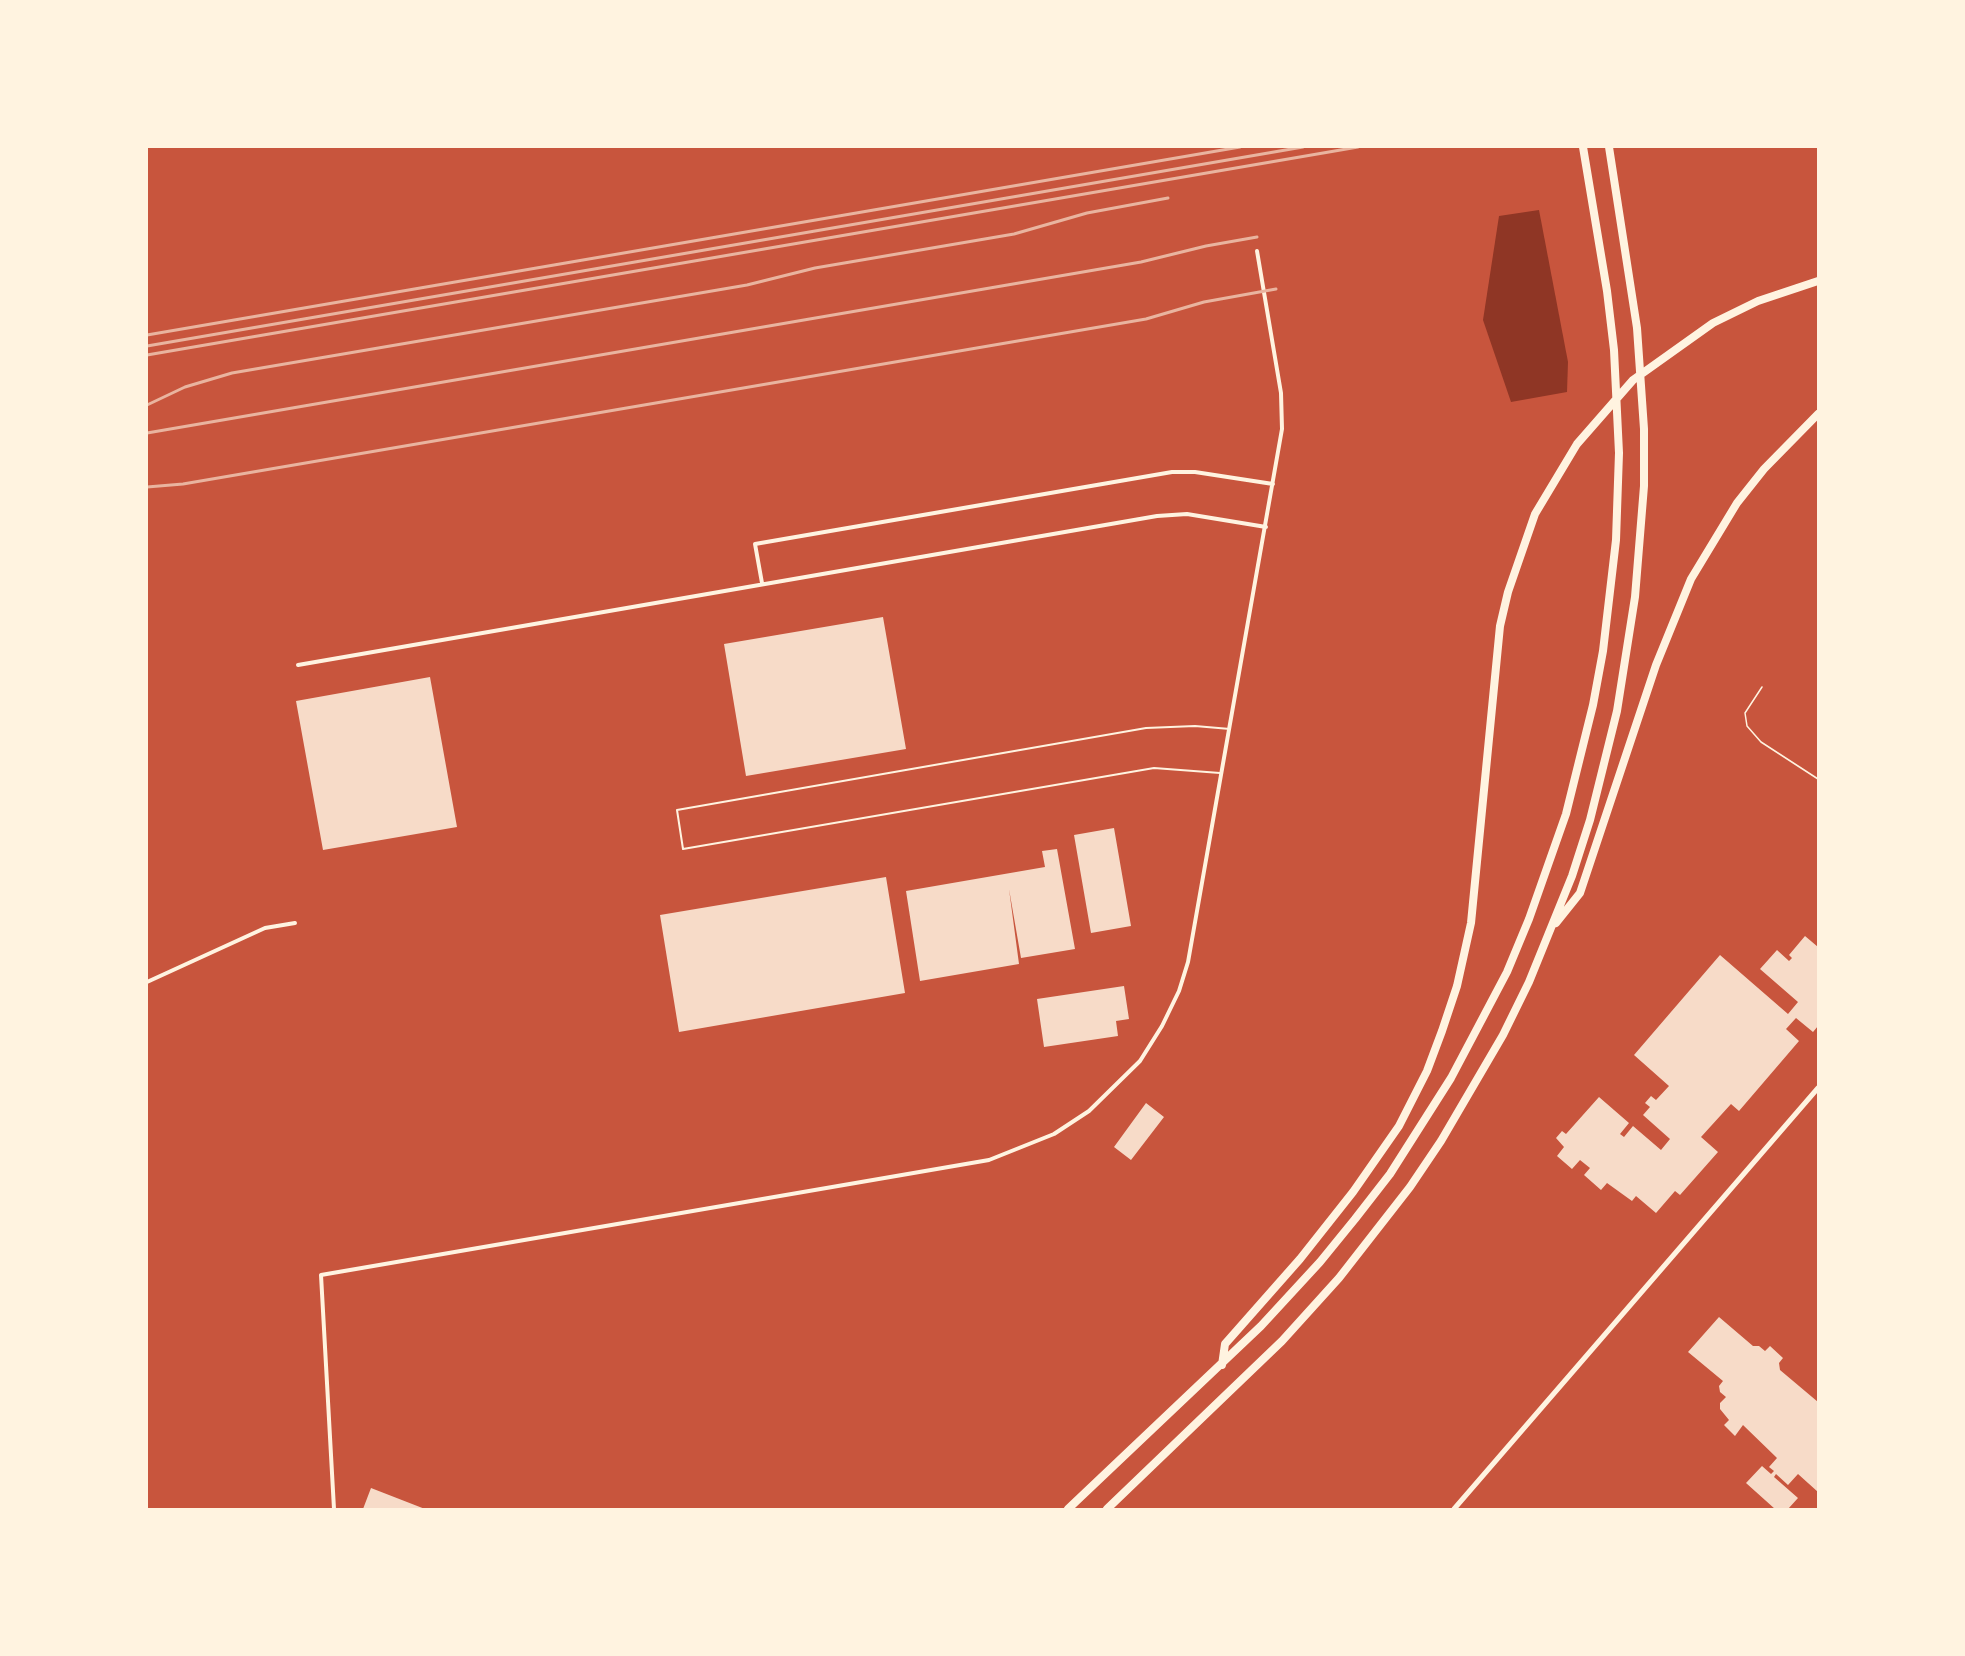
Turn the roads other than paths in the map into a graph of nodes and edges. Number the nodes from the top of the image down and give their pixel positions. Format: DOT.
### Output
graph roads {
  1 [pos="1583,147"];
  2 [pos="1609,147"];
  3 [pos="1257,251"];
  4 [pos="1818,281"];
  5 [pos="1818,414"];
  6 [pos="1273,484"];
  7 [pos="1266,527"];
  8 [pos="762,583"];
  9 [pos="298,665"];
  10 [pos="1230,729"];
  11 [pos="1222,773"];
  12 [pos="295,923"];
  13 [pos="1551,928"];
  14 [pos="147,982"];
  15 [pos="1818,1088"];
  16 [pos="1222,1365"];
  17 [pos="334,1509"];
  18 [pos="1068,1509"];
  19 [pos="1107,1509"];
  20 [pos="1454,1509"];
  1 -- 16 [label="highway"];
  2 -- 13 [label="highway"];
  3 -- 6 [label="street"];
  4 -- 16 [label="highway"];
  5 -- 13 [label="highway"];
  6 -- 7 [label="street"];
  6 -- 8 [label="street"];
  7 -- 8 [label="street"];
  7 -- 10 [label="street"];
  8 -- 9 [label="street"];
  10 -- 11 [label="street"];
  10 -- 11 [label="lane"];
  11 -- 17 [label="street"];
  12 -- 14 [label="street"];
  13 -- 19 [label="highway"];
  15 -- 20 [label="street"];
  16 -- 18 [label="highway"];
}
